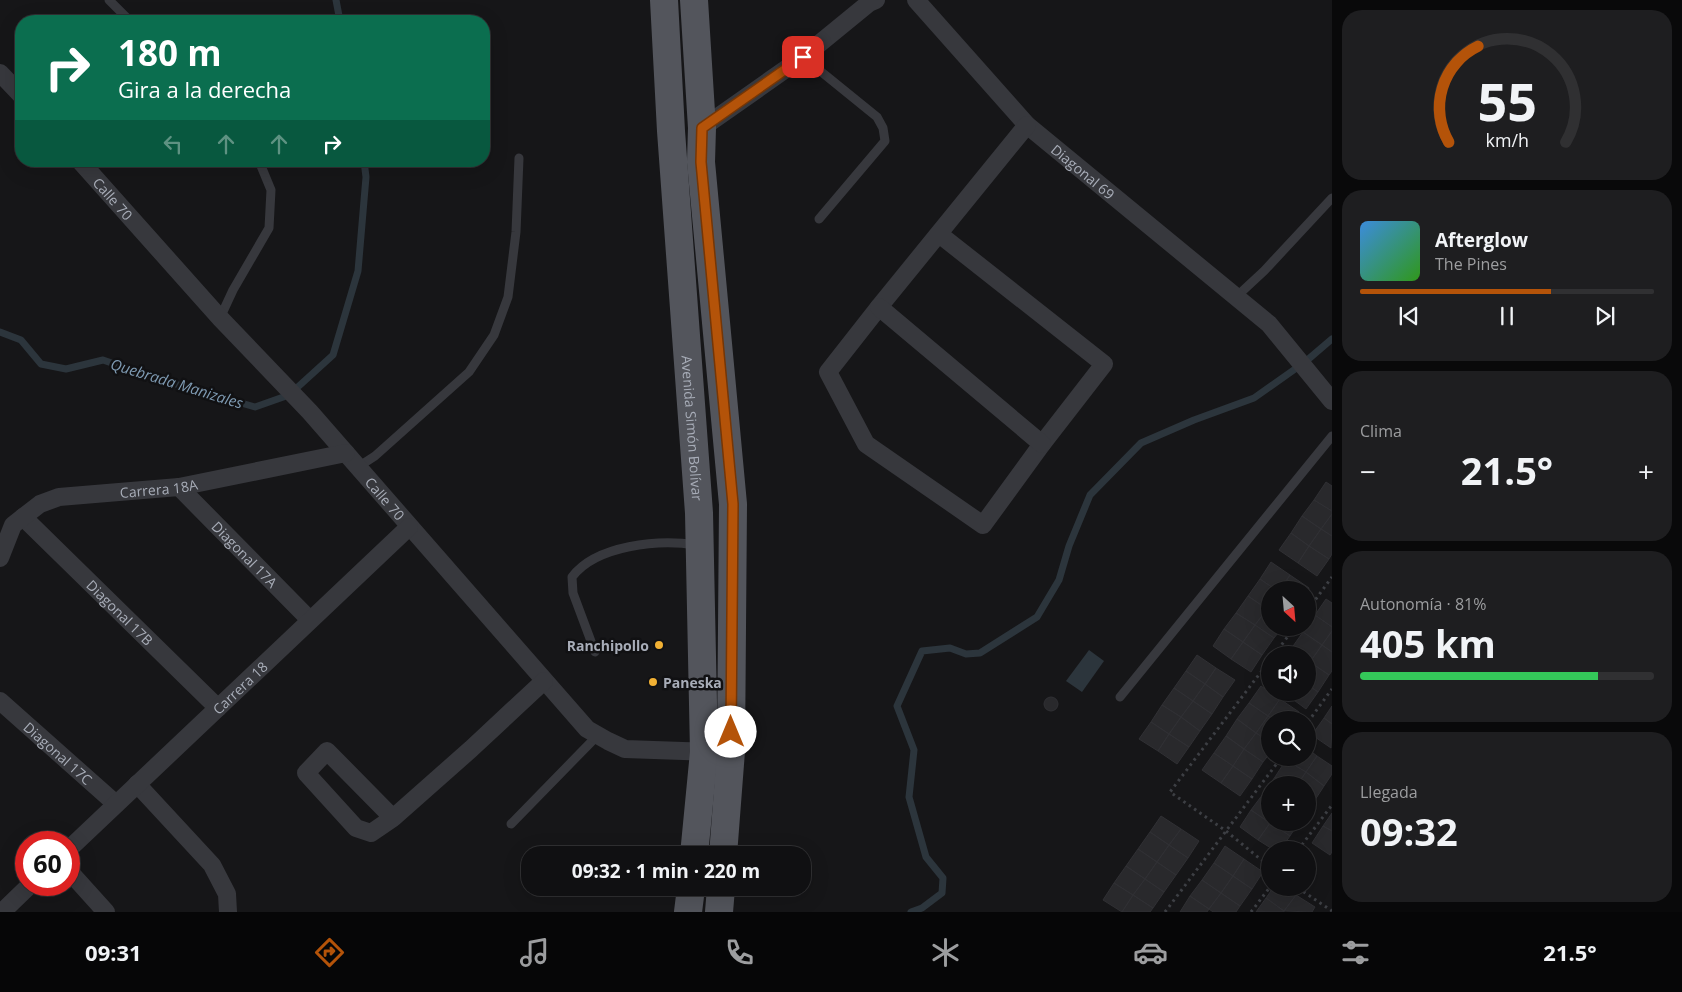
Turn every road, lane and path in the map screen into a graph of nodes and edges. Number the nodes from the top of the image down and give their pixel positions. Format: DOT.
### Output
graph roads {
  1 [pos="109,0"];
  2 [pos="664,0"];
  3 [pos="694,0"];
  4 [pos="876,0"];
  5 [pos="916,0"];
  6 [pos="124,15"];
  7 [pos="803,57"];
  8 [pos="0,73"];
  9 [pos="15,89"];
  10 [pos="1027,125"];
  11 [pos="702,128"];
  12 [pos="519,158"];
  13 [pos="85,167"];
  14 [pos="261,167"];
  15 [pos="1332,198"];
  16 [pos="819,219"];
  17 [pos="939,234"];
  18 [pos="1236,297"];
  19 [pos="879,307"];
  20 [pos="220,318"];
  21 [pos="1332,402"];
  22 [pos="1332,436"];
  23 [pos="1042,444"];
  24 [pos="346,453"];
  25 [pos="358,467"];
  26 [pos="179,487"];
  27 [pos="23,517"];
  28 [pos="409,527"];
  29 [pos="699,545"];
  30 [pos="0,558"];
  31 [pos="1332,577"];
  32 [pos="1316,599"];
  33 [pos="310,620"];
  34 [pos="595,652"];
  35 [pos="1261,672"];
  36 [pos="544,681"];
  37 [pos="1332,689"];
  38 [pos="1120,697"];
  39 [pos="0,701"];
  40 [pos="218,708"];
  41 [pos="1316,711"];
  42 [pos="598,735"];
  43 [pos="731,751"];
  44 [pos="704,752"];
  45 [pos="1275,766"];
  46 [pos="137,784"];
  47 [pos="116,804"];
  48 [pos="1332,805"];
  49 [pos="393,818"];
  50 [pos="511,824"];
  51 [pos="1226,831"];
  52 [pos="80,838"];
  53 [pos="1305,841"];
  54 [pos="695,846"];
  55 [pos="724,846"];
  56 [pos="1261,860"];
  57 [pos="80,883"];
  58 [pos="16,896"];
  59 [pos="690,896"];
  60 [pos="720,896"];
  61 [pos="1262,896"];
  62 [pos="1309,896"];
  63 [pos="3,907"];
  64 [pos="1331,911"];
  65 [pos="106,912"];
  66 [pos="228,912"];
  67 [pos="688,912"];
  68 [pos="719,912"];
  69 [pos="1165,912"];
  70 [pos="1250,912"];
  1 -- 6 [label="lane"];
  2 -- 29 [label="main road, Avenida Simón Bolívar"];
  3 -- 11 [label="main road"];
  4 -- 7 [label="street"];
  5 -- 10 [label="street, Diagonal 69"];
  7 -- 11 [label="street"];
  7 -- 16 [label="lane"];
  8 -- 9 [label="street"];
  10 -- 17 [label="street"];
  10 -- 18 [label="street, Diagonal 69"];
  11 -- 43 [label="main road"];
  12 -- 25 [label="lane"];
  13 -- 20 [label="street, Calle 70"];
  14 -- 20 [label="lane"];
  15 -- 18 [label="lane"];
  17 -- 19 [label="street"];
  17 -- 23 [label="street"];
  18 -- 21 [label="street, Diagonal 69"];
  19 -- 23 [label="street"];
  19 -- 23 [label="street"];
  20 -- 24 [label="street, Calle 70"];
  22 -- 38 [label="lane"];
  24 -- 25 [label="street, Calle 70"];
  24 -- 26 [label="street, Carrera 18A"];
  25 -- 28 [label="street, Calle 70"];
  26 -- 27 [label="street, Carrera 18A"];
  26 -- 33 [label="street, Diagonal 17A"];
  27 -- 30 [label="street, Carrera 18A"];
  27 -- 40 [label="street, Diagonal 17B"];
  28 -- 33 [label="street, Carrera 18"];
  28 -- 36 [label="street, Calle 70"];
  29 -- 34 [label="lane"];
  29 -- 44 [label="main road, Avenida Simón Bolívar"];
  31 -- 32 [label="path"];
  33 -- 40 [label="street, Carrera 18"];
  35 -- 51 [label="path"];
  36 -- 42 [label="street, Calle 70"];
  36 -- 49 [label="street"];
  37 -- 41 [label="path"];
  39 -- 47 [label="street, Diagonal 17C"];
  40 -- 46 [label="street, Carrera 18"];
  42 -- 44 [label="street, Calle 70"];
  42 -- 50 [label="lane"];
  43 -- 44 [label="street, Calle 70"];
  43 -- 55 [label="main road"];
  44 -- 54 [label="main road, Avenida Simón Bolívar"];
  45 -- 51 [label="path"];
  46 -- 47 [label="street, Carrera 18"];
  46 -- 66 [label="street"];
  47 -- 52 [label="street, Carrera 18"];
  48 -- 53 [label="path"];
  49 -- 49 [label="street"];
  51 -- 56 [label="path"];
  51 -- 69 [label="path"];
  57 -- 65 [label="street"];
  58 -- 63 [label="street"];
  59 -- 67 [label="main road"];
  60 -- 68 [label="main road"];
  61 -- 70 [label="path"];
  62 -- 64 [label="path"];
}
